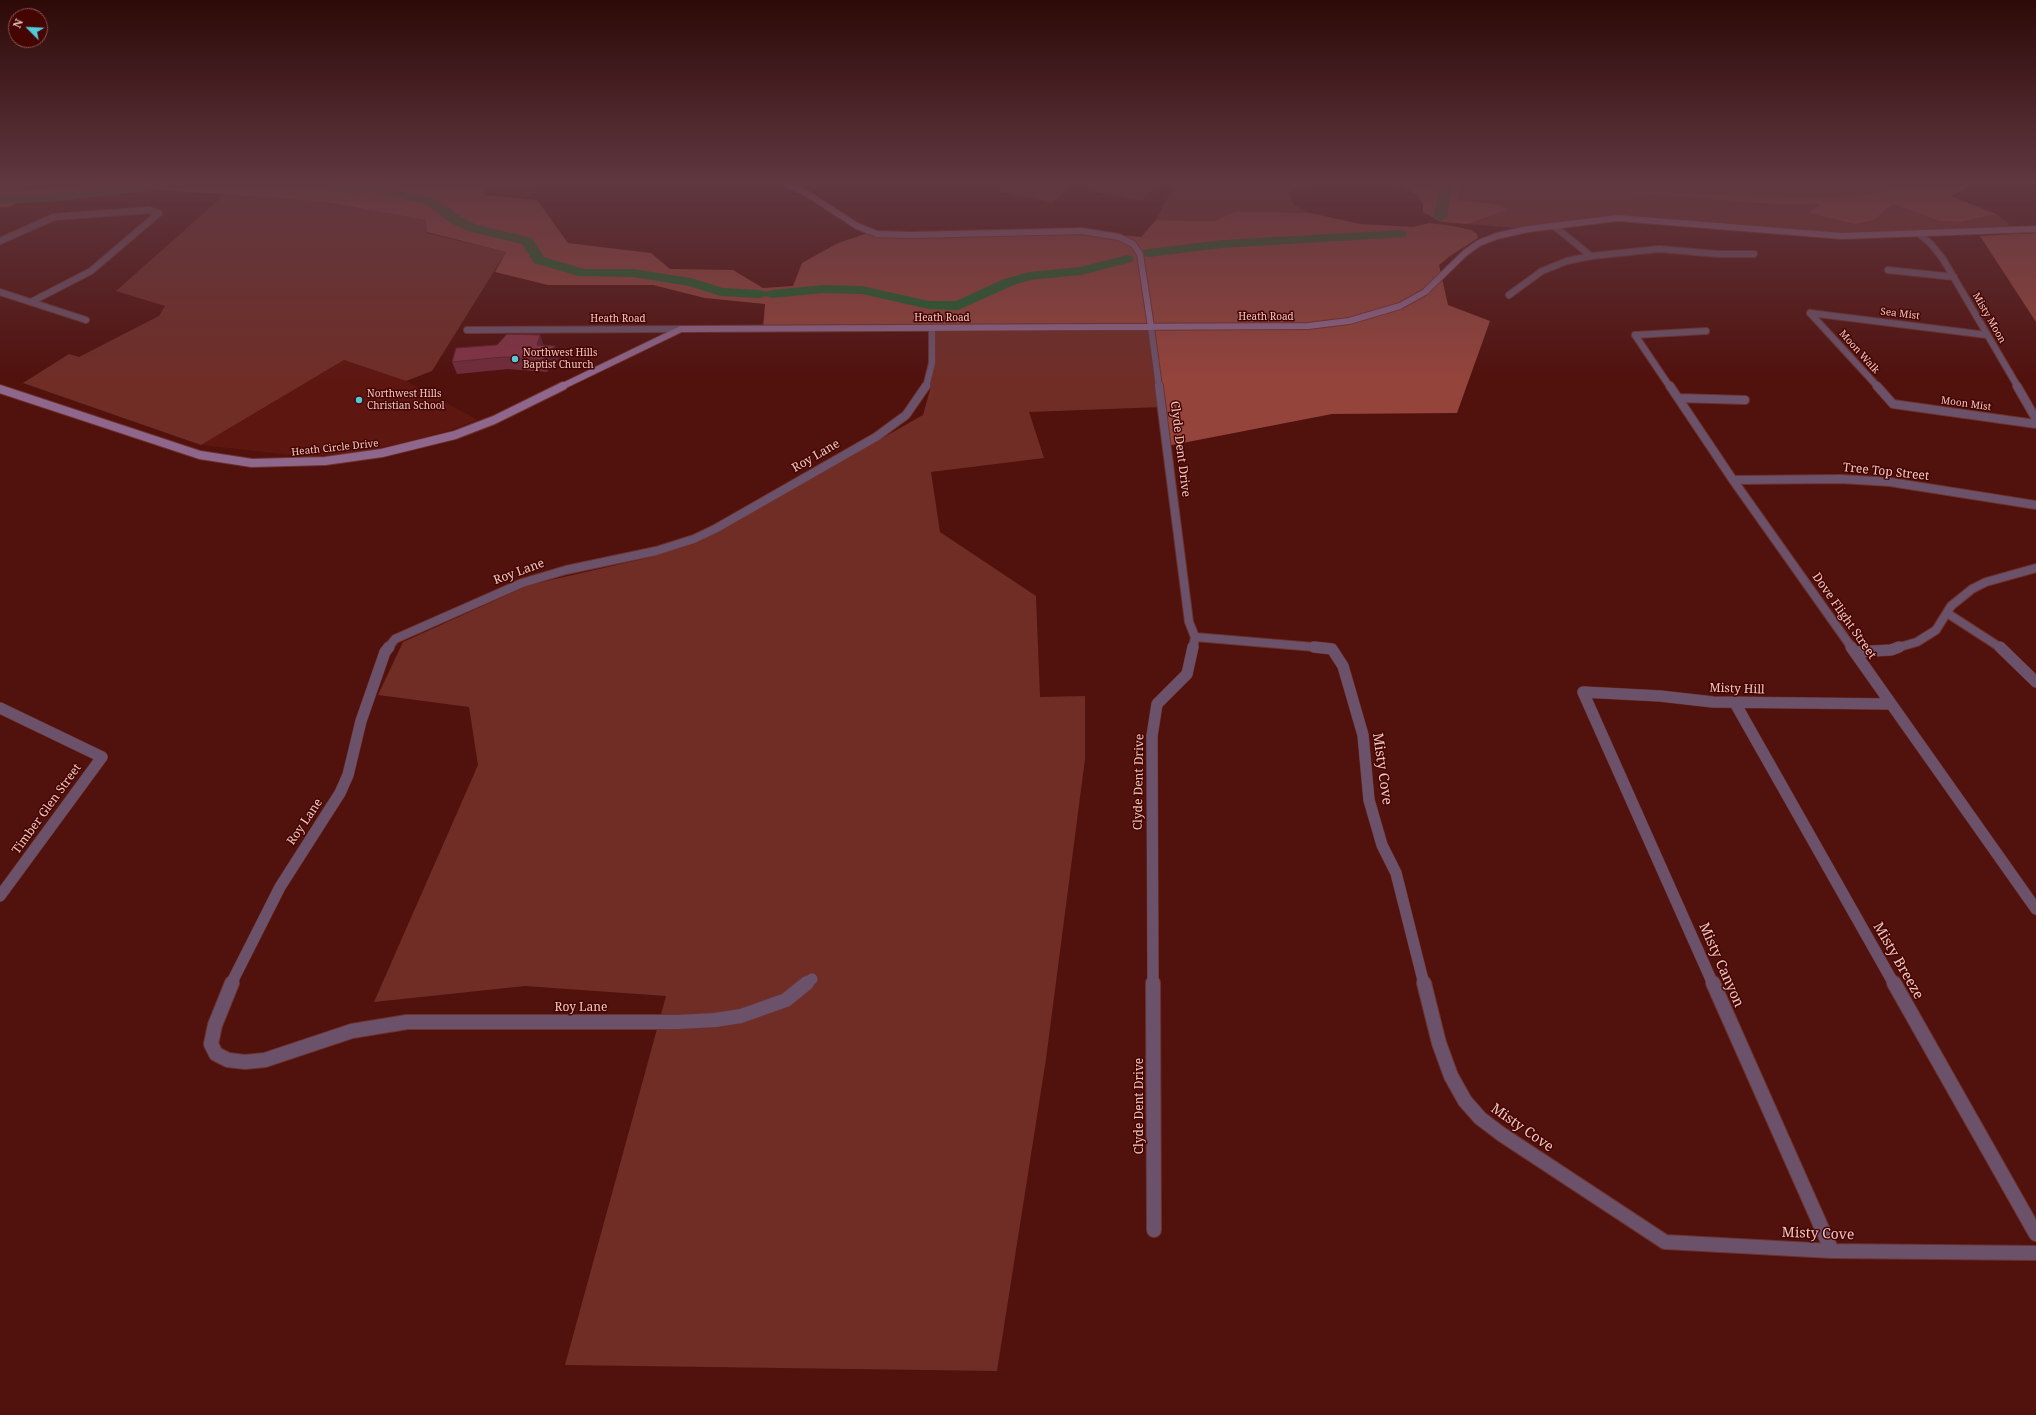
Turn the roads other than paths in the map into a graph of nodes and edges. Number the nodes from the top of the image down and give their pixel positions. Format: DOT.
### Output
graph roads {
  1 [pos="116,250"];
  2 [pos="1137,250"];
  3 [pos="1469,250"];
  4 [pos="1584,250"];
  5 [pos="1648,250"];
  6 [pos="1670,250"];
  7 [pos="1937,250"];
  8 [pos="99,253"];
  9 [pos="112,253"];
  10 [pos="1754,254"];
  11 [pos="1591,256"];
  12 [pos="1888,270"];
  13 [pos="1954,277"];
  14 [pos="0,292"];
  15 [pos="1509,295"];
  16 [pos="31,302"];
  17 [pos="1810,313"];
  18 [pos="86,320"];
  19 [pos="1151,327"];
  20 [pos="932,328"];
  21 [pos="681,329"];
  22 [pos="467,330"];
  23 [pos="1706,331"];
  24 [pos="1987,335"];
  25 [pos="0,389"];
  26 [pos="1678,398"];
  27 [pos="1745,400"];
  28 [pos="1893,404"];
  29 [pos="2036,419"];
  30 [pos="2036,424"];
  31 [pos="1733,480"];
  32 [pos="2036,505"];
  33 [pos="2036,568"];
  34 [pos="1947,613"];
  35 [pos="1195,637"];
  36 [pos="1855,652"];
  37 [pos="2036,682"];
  38 [pos="1583,692"];
  39 [pos="1735,703"];
  40 [pos="1891,704"];
  41 [pos="0,708"];
  42 [pos="0,896"];
  43 [pos="2036,909"];
  44 [pos="812,978"];
  45 [pos="1154,1230"];
  46 [pos="2036,1234"];
  47 [pos="1832,1251"];
  48 [pos="2036,1253"];
  1 -- 9 [label="street"];
  2 -- 19 [label="street"];
  3 -- 19 [label="street, Heath Road"];
  4 -- 11 [label="street"];
  5 -- 11 [label="street"];
  6 -- 10 [label="street"];
  7 -- 13 [label="street, Misty Moon"];
  8 -- 9 [label="street"];
  9 -- 16 [label="street"];
  11 -- 15 [label="street"];
  12 -- 13 [label="street"];
  13 -- 24 [label="street, Misty Moon"];
  14 -- 16 [label="street"];
  16 -- 18 [label="street"];
  17 -- 24 [label="street, Sea Mist"];
  17 -- 28 [label="street, Moon Walk"];
  19 -- 20 [label="street, Heath Road"];
  19 -- 35 [label="street, Clyde Dent Drive"];
  20 -- 21 [label="street, Heath Road"];
  20 -- 44 [label="street, Roy Lane"];
  21 -- 22 [label="street, Heath Road"];
  21 -- 25 [label="street, Heath Circle Drive"];
  23 -- 26 [label="street, Dove Flight Street"];
  24 -- 29 [label="street, Misty Moon"];
  26 -- 27 [label="street"];
  26 -- 31 [label="street, Dove Flight Street"];
  28 -- 30 [label="street, Moon Mist"];
  31 -- 32 [label="street, Tree Top Street"];
  31 -- 36 [label="street, Dove Flight Street"];
  33 -- 34 [label="street"];
  34 -- 36 [label="street"];
  34 -- 37 [label="street"];
  35 -- 45 [label="street, Clyde Dent Drive"];
  35 -- 47 [label="street, Misty Cove"];
  36 -- 40 [label="street, Dove Flight Street"];
  38 -- 39 [label="street, Misty Hill"];
  38 -- 47 [label="street, Misty Canyon"];
  39 -- 40 [label="street, Misty Hill"];
  39 -- 46 [label="street, Misty Breeze"];
  40 -- 43 [label="street, Dove Flight Street"];
  41 -- 42 [label="street, Timber Glen Street"];
  47 -- 48 [label="street, Misty Cove"];
}
